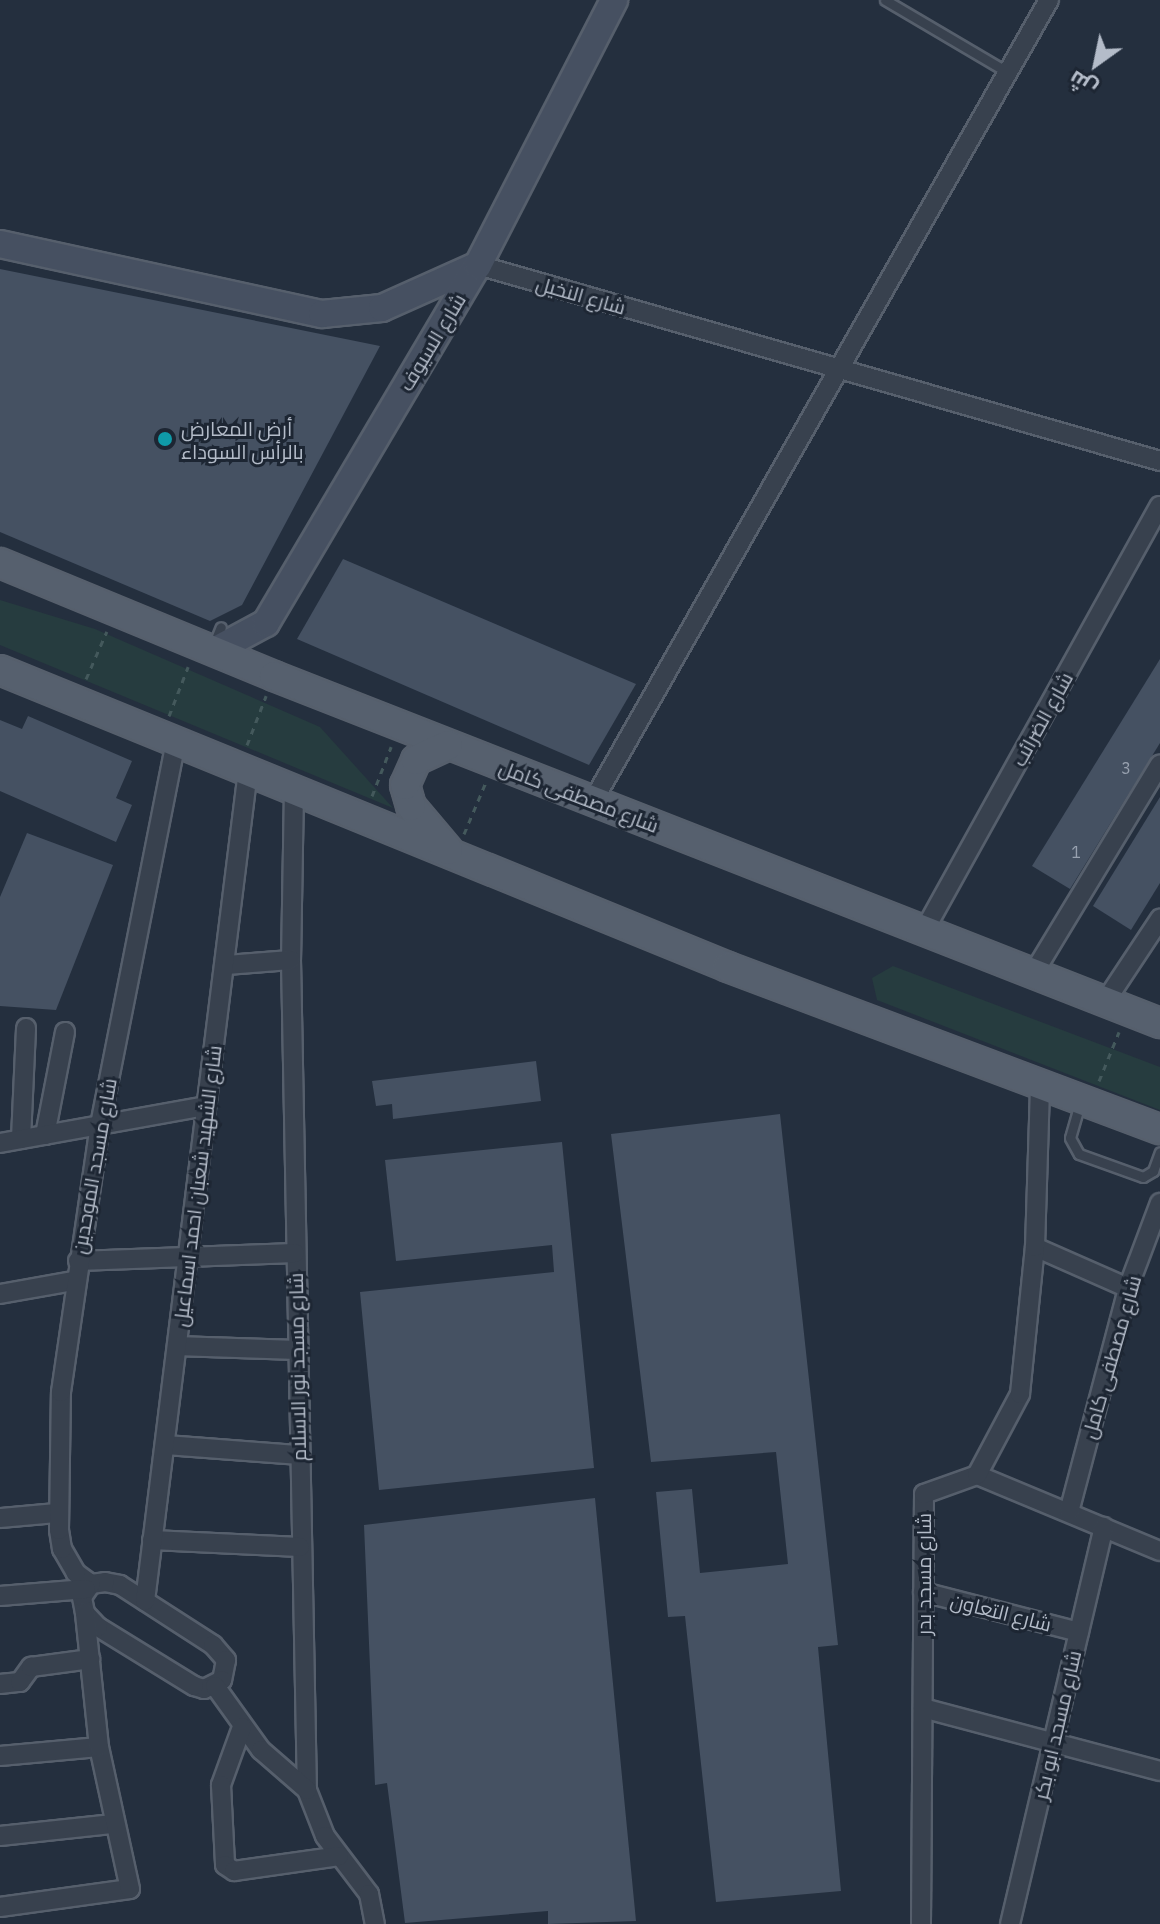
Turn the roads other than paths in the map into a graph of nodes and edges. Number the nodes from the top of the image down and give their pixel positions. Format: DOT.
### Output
graph roads {
  1 [pos="614,0"];
  2 [pos="885,0"];
  3 [pos="1049,0"];
  4 [pos="1007,72"];
  5 [pos="0,244"];
  6 [pos="478,265"];
  7 [pos="835,370"];
  8 [pos="1160,461"];
  9 [pos="1160,506"];
  10 [pos="0,563"];
  11 [pos="210,643"];
  12 [pos="0,670"];
  13 [pos="168,739"];
  14 [pos="448,745"];
  15 [pos="1160,764"];
  16 [pos="243,769"];
  17 [pos="294,790"];
  18 [pos="593,801"];
  19 [pos="454,855"];
  20 [pos="1160,919"];
  21 [pos="924,931"];
  22 [pos="291,960"];
  23 [pos="226,965"];
  24 [pos="1033,974"];
  25 [pos="1116,1006"];
  26 [pos="1160,1023"];
  27 [pos="26,1028"];
  28 [pos="65,1032"];
  29 [pos="1040,1085"];
  30 [pos="1086,1102"];
  31 [pos="206,1106"];
  32 [pos="100,1125"];
  33 [pos="1160,1129"];
  34 [pos="45,1135"];
  35 [pos="21,1139"];
  36 [pos="0,1143"];
  37 [pos="1160,1152"];
  38 [pos="1160,1203"];
  39 [pos="1035,1247"];
  40 [pos="295,1253"];
  41 [pos="189,1257"];
  42 [pos="78,1261"];
  43 [pos="74,1281"];
  44 [pos="1128,1288"];
  45 [pos="0,1294"];
  46 [pos="177,1346"];
  47 [pos="296,1350"];
  48 [pos="165,1445"];
  49 [pos="298,1455"];
  50 [pos="977,1475"];
  51 [pos="1069,1512"];
  52 [pos="56,1513"];
  53 [pos="0,1518"];
  54 [pos="1104,1527"];
  55 [pos="152,1540"];
  56 [pos="300,1547"];
  57 [pos="1160,1551"];
  58 [pos="88,1587"];
  59 [pos="923,1592"];
  60 [pos="0,1596"];
  61 [pos="145,1601"];
  62 [pos="85,1613"];
  63 [pos="1079,1632"];
  64 [pos="90,1659"];
  65 [pos="0,1684"];
  66 [pos="215,1686"];
  67 [pos="923,1708"];
  68 [pos="242,1727"];
  69 [pos="1053,1742"];
  70 [pos="99,1747"];
  71 [pos="0,1756"];
  72 [pos="1160,1771"];
  73 [pos="307,1790"];
  74 [pos="113,1824"];
  75 [pos="0,1836"];
  76 [pos="339,1856"];
  77 [pos="0,1907"];
  78 [pos="375,1924"];
  79 [pos="921,1924"];
  80 [pos="1010,1924"];
  1 -- 6 [label="main road, شارع السيوف"];
  2 -- 4 [label="lane"];
  3 -- 4 [label="street"];
  4 -- 7 [label="street"];
  5 -- 6 [label="main road"];
  6 -- 7 [label="street, شارع النخيل"];
  6 -- 11 [label="main road, شارع السيوف"];
  7 -- 8 [label="street, شارع النخيل"];
  7 -- 18 [label="street"];
  9 -- 21 [label="street, شارع الضرائب"];
  10 -- 11 [label="main road, شارع مصطفى كامل"];
  11 -- 14 [label="main road, شارع مصطفى كامل"];
  12 -- 13 [label="main road"];
  13 -- 16 [label="main road"];
  13 -- 32 [label="street, شارع مسجد الموحدين"];
  14 -- 18 [label="main road, شارع مصطفى كامل"];
  14 -- 19 [label="main road"];
  15 -- 24 [label="street"];
  16 -- 17 [label="main road"];
  16 -- 23 [label="street, شارع الشهيد شعبان احمد اسماعيل"];
  17 -- 19 [label="main road"];
  17 -- 22 [label="street, شارع مسجد نور الاسلام"];
  18 -- 21 [label="main road, شارع مصطفى كامل"];
  19 -- 29 [label="main road"];
  20 -- 25 [label="street"];
  21 -- 24 [label="main road, شارع مصطفى كامل"];
  22 -- 23 [label="street"];
  22 -- 40 [label="street, شارع مسجد نور الاسلام"];
  23 -- 31 [label="street, شارع الشهيد شعبان احمد اسماعيل"];
  24 -- 25 [label="main road, شارع مصطفى كامل"];
  25 -- 26 [label="main road, شارع مصطفى كامل"];
  27 -- 35 [label="street"];
  28 -- 34 [label="street"];
  29 -- 30 [label="main road"];
  29 -- 39 [label="street"];
  30 -- 33 [label="main road"];
  30 -- 37 [label="lane"];
  31 -- 32 [label="street"];
  31 -- 41 [label="street, شارع الشهيد شعبان احمد اسماعيل"];
  32 -- 34 [label="street"];
  32 -- 42 [label="street, شارع مسجد الموحدين"];
  34 -- 35 [label="street"];
  35 -- 36 [label="street"];
  38 -- 44 [label="street, شارع مصطفى كامل"];
  39 -- 44 [label="street"];
  39 -- 50 [label="street"];
  40 -- 41 [label="street"];
  40 -- 47 [label="street, شارع مسجد نور الاسلام"];
  41 -- 42 [label="street"];
  41 -- 46 [label="street, شارع الشهيد شعبان احمد اسماعيل"];
  42 -- 43 [label="street, شارع مسجد الموحدين"];
  43 -- 45 [label="street"];
  43 -- 52 [label="street, شارع مسجد الموحدين"];
  44 -- 51 [label="street, شارع مصطفى كامل"];
  46 -- 47 [label="street"];
  46 -- 48 [label="street, شارع الشهيد شعبان احمد اسماعيل"];
  47 -- 49 [label="street, شارع مسجد نور الاسلام"];
  48 -- 49 [label="street"];
  48 -- 55 [label="street, شارع الشهيد شعبان احمد اسماعيل"];
  49 -- 56 [label="street, شارع مسجد نور الاسلام"];
  50 -- 51 [label="street"];
  50 -- 59 [label="street, شارع مسجد بدر"];
  51 -- 54 [label="street"];
  52 -- 53 [label="street"];
  52 -- 58 [label="street, شارع مسجد الموحدين"];
  54 -- 57 [label="street"];
  54 -- 63 [label="street, شارع مسجد ابو بكر"];
  55 -- 56 [label="street"];
  55 -- 61 [label="street, شارع الشهيد شعبان احمد اسماعيل"];
  56 -- 73 [label="street, شارع مسجد نور الاسلام"];
  58 -- 60 [label="street"];
  58 -- 61 [label="street"];
  58 -- 62 [label="street"];
  59 -- 63 [label="street, شارع التعاون"];
  59 -- 67 [label="street, شارع مسجد بدر"];
  61 -- 66 [label="street"];
  62 -- 64 [label="street"];
  62 -- 66 [label="street"];
  63 -- 69 [label="street, شارع مسجد ابو بكر"];
  64 -- 65 [label="street"];
  64 -- 70 [label="street"];
  66 -- 68 [label="street"];
  67 -- 69 [label="street"];
  67 -- 79 [label="street, شارع مسجد بدر"];
  68 -- 73 [label="street"];
  68 -- 76 [label="street"];
  69 -- 72 [label="street"];
  69 -- 80 [label="street, شارع مسجد ابو بكر"];
  70 -- 71 [label="street"];
  70 -- 74 [label="street"];
  73 -- 76 [label="street, شارع مسجد نور الاسلام"];
  74 -- 75 [label="street"];
  74 -- 77 [label="street"];
  76 -- 78 [label="street, شارع مسجد نور الاسلام"];
}
